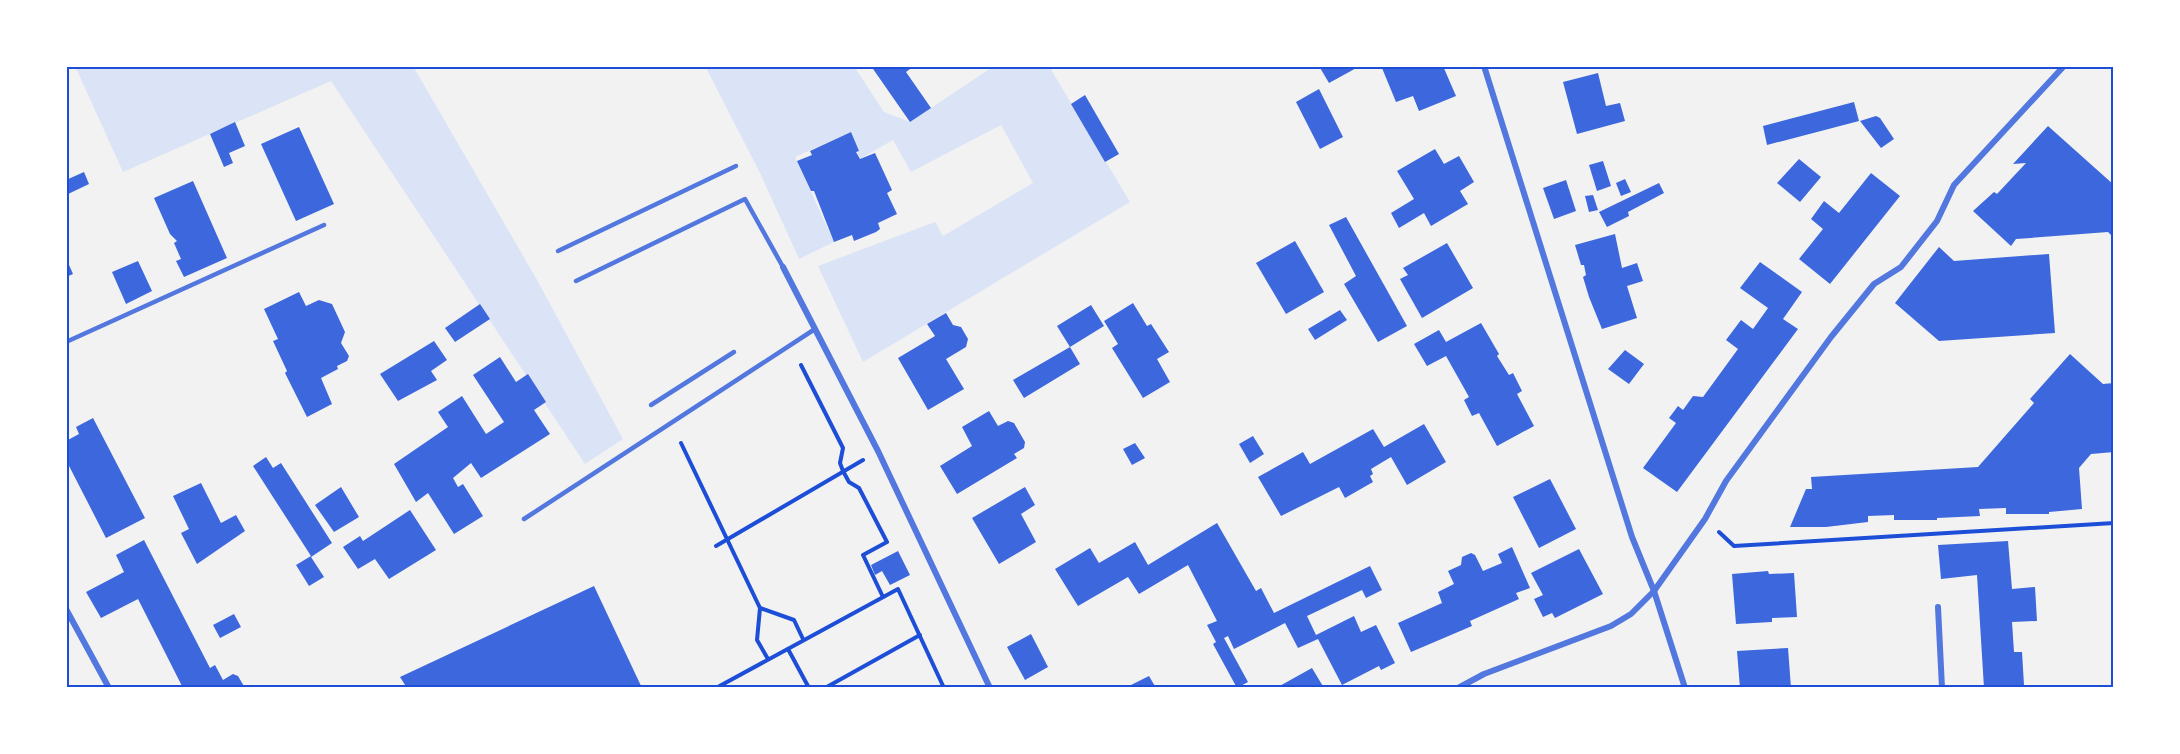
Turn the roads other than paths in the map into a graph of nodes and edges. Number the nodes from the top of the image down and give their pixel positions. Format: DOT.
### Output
graph roads {
  1 [pos="1484,66"];
  2 [pos="2064,66"];
  3 [pos="736,166"];
  4 [pos="324,225"];
  5 [pos="558,251"];
  6 [pos="783,267"];
  7 [pos="576,281"];
  8 [pos="815,329"];
  9 [pos="66,342"];
  10 [pos="734,352"];
  11 [pos="651,405"];
  12 [pos="524,519"];
  13 [pos="1654,591"];
  14 [pos="1938,607"];
  15 [pos="66,609"];
  16 [pos="109,688"];
  17 [pos="990,688"];
  18 [pos="1458,688"];
  19 [pos="1685,688"];
  20 [pos="1942,688"];
  1 -- 13 [label="street"];
  2 -- 13 [label="street"];
  3 -- 5 [label="lane"];
  4 -- 9 [label="lane"];
  6 -- 7 [label="lane"];
  6 -- 8 [label="street"];
  8 -- 12 [label="lane"];
  8 -- 17 [label="street"];
  10 -- 11 [label="lane"];
  13 -- 18 [label="street"];
  13 -- 19 [label="street"];
  14 -- 20 [label="street"];
  15 -- 16 [label="street"];
}
